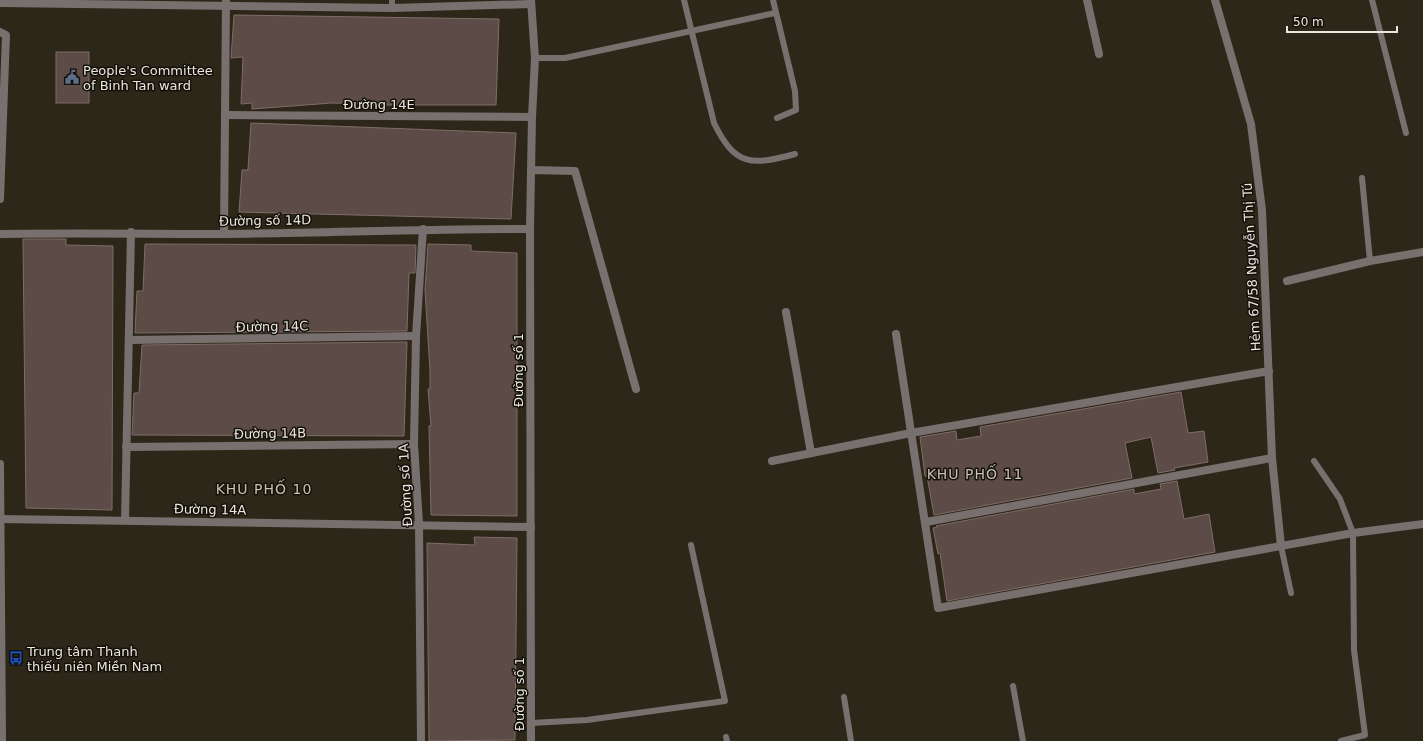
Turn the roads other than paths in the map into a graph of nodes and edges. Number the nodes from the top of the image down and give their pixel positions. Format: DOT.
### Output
graph roads {
  1 [pos="684,0"];
  2 [pos="773,0"];
  3 [pos="1087,0"];
  4 [pos="1215,0"];
  5 [pos="1372,0"];
  6 [pos="104,2"];
  7 [pos="226,2"];
  8 [pos="531,2"];
  9 [pos="0,3"];
  10 [pos="392,4"];
  11 [pos="775,13"];
  12 [pos="690,31"];
  13 [pos="0,32"];
  14 [pos="1099,54"];
  15 [pos="535,58"];
  16 [pos="227,115"];
  17 [pos="532,117"];
  18 [pos="777,118"];
  19 [pos="1,130"];
  20 [pos="1406,133"];
  21 [pos="795,154"];
  22 [pos="531,170"];
  23 [pos="1362,178"];
  24 [pos="0,199"];
  25 [pos="423,229"];
  26 [pos="530,229"];
  27 [pos="131,232"];
  28 [pos="0,234"];
  29 [pos="224,234"];
  30 [pos="1423,252"];
  31 [pos="1370,261"];
  32 [pos="1287,281"];
  33 [pos="786,312"];
  34 [pos="896,334"];
  35 [pos="416,336"];
  36 [pos="129,340"];
  37 [pos="1269,371"];
  38 [pos="636,389"];
  39 [pos="911,433"];
  40 [pos="414,444"];
  41 [pos="126,447"];
  42 [pos="811,453"];
  43 [pos="1272,458"];
  44 [pos="772,461"];
  45 [pos="1314,461"];
  46 [pos="0,464"];
  47 [pos="0,519"];
  48 [pos="125,520"];
  49 [pos="926,522"];
  50 [pos="419,524"];
  51 [pos="1423,524"];
  52 [pos="531,526"];
  53 [pos="1353,533"];
  54 [pos="691,545"];
  55 [pos="1281,546"];
  56 [pos="1291,593"];
  57 [pos="1013,686"];
  58 [pos="844,697"];
  59 [pos="531,723"];
  60 [pos="2,741"];
  61 [pos="421,741"];
  62 [pos="531,741"];
  63 [pos="851,741"];
  64 [pos="1023,741"];
  65 [pos="1341,741"];
  1 -- 12 [label="lane"];
  2 -- 11 [label="lane"];
  3 -- 14 [label="street"];
  4 -- 37 [label="street, Hẻm 67/58 Nguyễn Thị Tú"];
  5 -- 20 [label="lane"];
  6 -- 7 [label="street"];
  6 -- 9 [label="street"];
  7 -- 10 [label="street"];
  7 -- 16 [label="street"];
  8 -- 10 [label="street"];
  8 -- 15 [label="street, Đường số 1"];
  11 -- 12 [label="lane"];
  11 -- 18 [label="lane"];
  12 -- 15 [label="lane"];
  12 -- 21 [label="lane"];
  13 -- 19 [label="street"];
  15 -- 17 [label="street, Đường số 1"];
  16 -- 17 [label="street, Đường 14E"];
  16 -- 29 [label="street"];
  17 -- 22 [label="street, Đường số 1"];
  19 -- 24 [label="street"];
  22 -- 26 [label="street, Đường số 1"];
  22 -- 38 [label="street"];
  23 -- 31 [label="lane"];
  25 -- 26 [label="street, Đường số 14D"];
  25 -- 29 [label="street, Đường số 14D"];
  25 -- 35 [label="street, Đường số 1A"];
  26 -- 52 [label="street, Đường số 1"];
  27 -- 28 [label="street, Đường số 14D"];
  27 -- 29 [label="street, Đường số 14D"];
  27 -- 36 [label="street"];
  30 -- 31 [label="street"];
  31 -- 32 [label="street"];
  33 -- 42 [label="street"];
  34 -- 39 [label="street"];
  35 -- 36 [label="street, Đường 14C"];
  35 -- 40 [label="street, Đường số 1A"];
  36 -- 41 [label="street"];
  37 -- 39 [label="street"];
  37 -- 43 [label="street, Hẻm 67/58 Nguyễn Thị Tú"];
  39 -- 42 [label="street"];
  39 -- 49 [label="street"];
  40 -- 41 [label="street, Đường 14B"];
  40 -- 50 [label="street, Đường số 1A"];
  41 -- 48 [label="street"];
  42 -- 44 [label="street"];
  43 -- 49 [label="street"];
  43 -- 55 [label="street, Hẻm 67/58 Nguyễn Thị Tú"];
  45 -- 53 [label="lane"];
  46 -- 47 [label="street"];
  47 -- 48 [label="street, Đường 14A"];
  47 -- 60 [label="street"];
  48 -- 50 [label="street, Đường 14A"];
  49 -- 55 [label="street"];
  50 -- 52 [label="street, Đường 14A"];
  50 -- 61 [label="street, Đường số 1A"];
  51 -- 53 [label="street"];
  52 -- 59 [label="street, Đường số 1"];
  53 -- 55 [label="street"];
  53 -- 65 [label="lane"];
  54 -- 59 [label="lane"];
  55 -- 56 [label="lane"];
  57 -- 64 [label="lane"];
  58 -- 63 [label="lane"];
  59 -- 62 [label="street, Đường số 1"];
}
